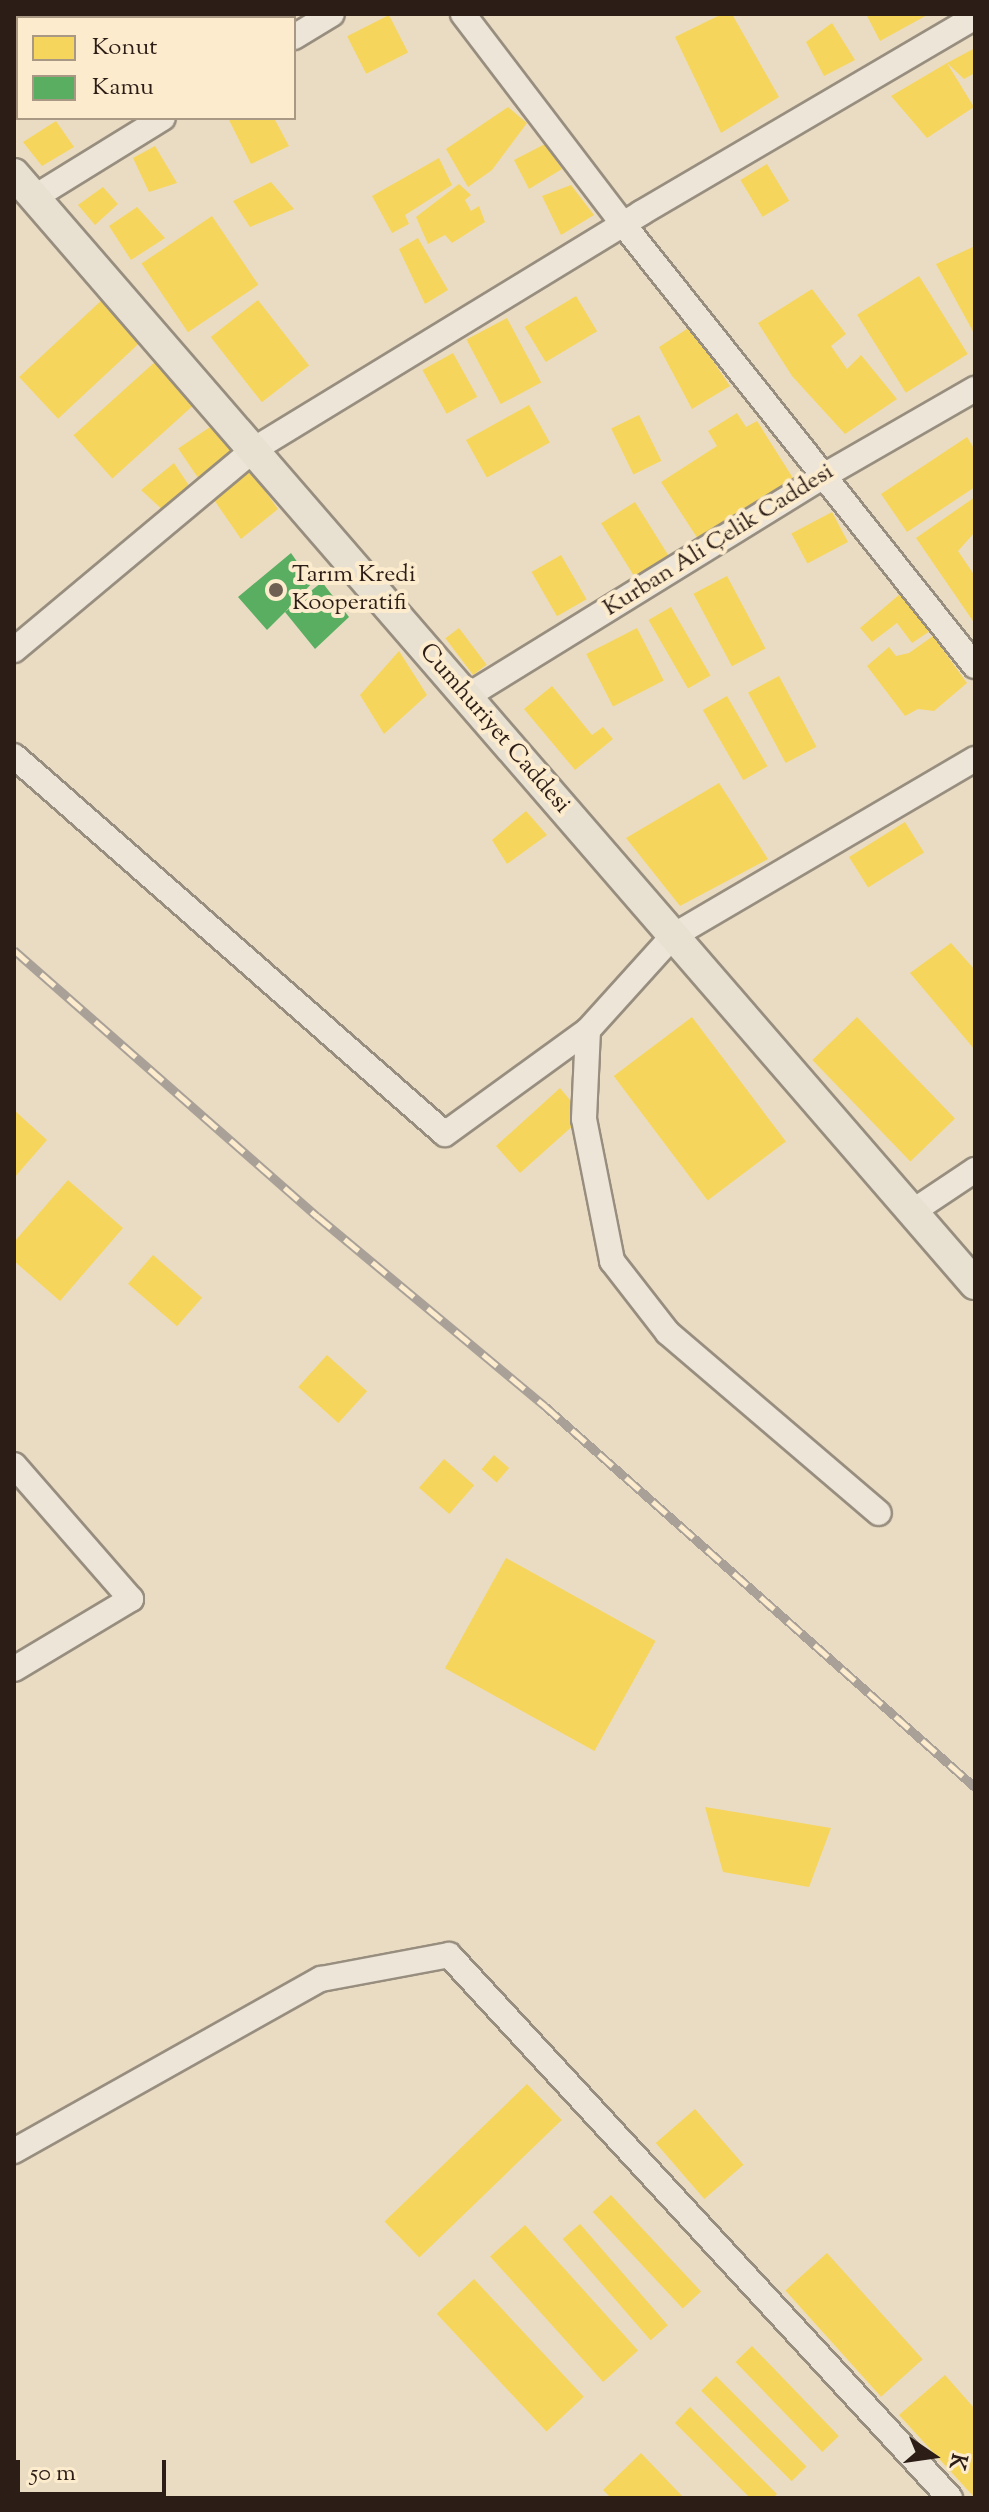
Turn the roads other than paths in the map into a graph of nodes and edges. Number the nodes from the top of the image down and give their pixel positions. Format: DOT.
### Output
graph roads {
  1 [pos="332,14"];
  2 [pos="463,14"];
  3 [pos="975,17"];
  4 [pos="296,36"];
  5 [pos="160,120"];
  6 [pos="14,174"];
  7 [pos="35,197"];
  8 [pos="623,224"];
  9 [pos="975,389"];
  10 [pos="253,450"];
  11 [pos="827,474"];
  12 [pos="14,650"];
  13 [pos="975,666"];
  14 [pos="466,697"];
  15 [pos="14,756"];
  16 [pos="975,759"];
  17 [pos="673,936"];
  18 [pos="588,1030"];
  19 [pos="975,1170"];
  20 [pos="912,1212"];
  21 [pos="975,1284"];
  22 [pos="14,1465"];
  23 [pos="879,1513"];
  24 [pos="14,1669"];
  25 [pos="14,2151"];
  26 [pos="946,2497"];
  1 -- 4 [label="street"];
  2 -- 8 [label="street"];
  3 -- 8 [label="street"];
  5 -- 7 [label="street"];
  6 -- 7 [label="main road, Cumhuriyet Caddesi"];
  7 -- 10 [label="main road, Cumhuriyet Caddesi"];
  8 -- 10 [label="street"];
  8 -- 11 [label="street"];
  9 -- 11 [label="street, Kurban Ali Çelik Caddesi"];
  10 -- 12 [label="street"];
  10 -- 14 [label="main road, Cumhuriyet Caddesi"];
  11 -- 13 [label="street"];
  11 -- 14 [label="street, Kurban Ali Çelik Caddesi"];
  14 -- 17 [label="main road, Cumhuriyet Caddesi"];
  15 -- 18 [label="street"];
  16 -- 17 [label="street"];
  17 -- 18 [label="street"];
  17 -- 20 [label="main road, Cumhuriyet Caddesi"];
  18 -- 23 [label="street"];
  19 -- 20 [label="street"];
  20 -- 21 [label="main road, Cumhuriyet Caddesi"];
  22 -- 24 [label="street"];
  25 -- 26 [label="street"];
}
